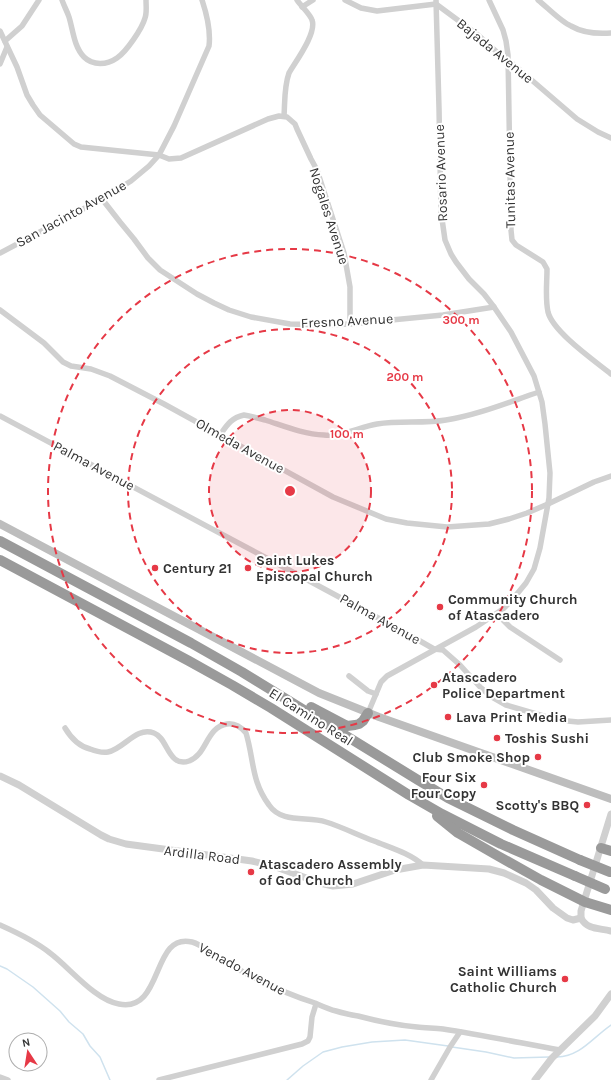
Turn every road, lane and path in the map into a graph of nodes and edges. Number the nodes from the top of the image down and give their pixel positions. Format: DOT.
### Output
graph roads {
  1 [pos="39,0"];
  2 [pos="62,0"];
  3 [pos="146,0"];
  4 [pos="202,0"];
  5 [pos="297,0"];
  6 [pos="313,0"];
  7 [pos="345,0"];
  8 [pos="489,0"];
  9 [pos="538,0"];
  10 [pos="436,2"];
  11 [pos="302,7"];
  12 [pos="0,31"];
  13 [pos="611,32"];
  14 [pos="6,44"];
  15 [pos="508,62"];
  16 [pos="0,64"];
  17 [pos="284,116"];
  18 [pos="611,138"];
  19 [pos="159,155"];
  20 [pos="102,200"];
  21 [pos="0,253"];
  22 [pos="494,307"];
  23 [pos="0,310"];
  24 [pos="350,324"];
  25 [pos="611,374"];
  26 [pos="539,392"];
  27 [pos="0,416"];
  28 [pos="220,435"];
  29 [pos="611,476"];
  30 [pos="548,504"];
  31 [pos="0,524"];
  32 [pos="0,541"];
  33 [pos="0,560"];
  34 [pos="497,614"];
  35 [pos="434,649"];
  36 [pos="560,660"];
  37 [pos="349,676"];
  38 [pos="376,694"];
  39 [pos="295,704"];
  40 [pos="368,713"];
  41 [pos="611,720"];
  42 [pos="65,728"];
  43 [pos="0,776"];
  44 [pos="409,795"];
  45 [pos="611,799"];
  46 [pos="611,814"];
  47 [pos="601,848"];
  48 [pos="611,851"];
  49 [pos="423,865"];
  50 [pos="610,873"];
  51 [pos="608,890"];
  52 [pos="584,902"];
  53 [pos="611,910"];
  54 [pos="581,918"];
  55 [pos="0,925"];
  56 [pos="611,931"];
  57 [pos="611,994"];
  58 [pos="316,1004"];
  59 [pos="460,1032"];
  60 [pos="560,1050"];
  61 [pos="0,1077"];
  62 [pos="8,1080"];
  63 [pos="159,1080"];
  64 [pos="431,1080"];
  65 [pos="535,1080"];
  1 -- 14 [label="street"];
  2 -- 3 [label="street"];
  4 -- 19 [label="street, San Jacinto Avenue"];
  5 -- 11 [label="street"];
  6 -- 11 [label="street"];
  7 -- 10 [label="street"];
  8 -- 15 [label="street"];
  9 -- 13 [label="street"];
  10 -- 15 [label="street, Bajada Avenue"];
  10 -- 22 [label="street, Rosario Avenue"];
  11 -- 17 [label="street"];
  12 -- 14 [label="street"];
  14 -- 16 [label="street"];
  14 -- 19 [label="street"];
  15 -- 18 [label="street, Bajada Avenue"];
  15 -- 25 [label="street, Tunitas Avenue"];
  17 -- 19 [label="street"];
  17 -- 24 [label="street, Nogales Avenue"];
  19 -- 20 [label="street, San Jacinto Avenue"];
  20 -- 21 [label="street, San Jacinto Avenue"];
  20 -- 24 [label="street, Fresno Avenue"];
  22 -- 24 [label="street, Fresno Avenue"];
  22 -- 26 [label="street, Rosario Avenue"];
  23 -- 28 [label="street, Olmeda Avenue"];
  26 -- 28 [label="street"];
  26 -- 30 [label="street, Rosario Avenue"];
  27 -- 35 [label="street, Palma Avenue"];
  28 -- 30 [label="street, Olmeda Avenue"];
  29 -- 30 [label="street, Olmeda Avenue"];
  30 -- 34 [label="street, Rosario Avenue"];
  31 -- 40 [label="main road, El Camino Real"];
  32 -- 39 [label="highway, El Camino Real"];
  33 -- 44 [label="highway, El Camino Real"];
  34 -- 35 [label="street, Rosario Avenue"];
  34 -- 36 [label="street"];
  35 -- 38 [label="street, Rosario Avenue"];
  35 -- 41 [label="street, Palma Avenue"];
  37 -- 38 [label="street"];
  38 -- 40 [label="street, Rosario Avenue"];
  39 -- 40 [label="highway"];
  39 -- 50 [label="highway, El Camino Real, bridge"];
  40 -- 45 [label="main road, El Camino Real"];
  42 -- 49 [label="street"];
  43 -- 49 [label="street, Ardilla Road"];
  44 -- 51 [label="highway, El Camino Real, bridge"];
  44 -- 52 [label="highway"];
  46 -- 47 [label="street"];
  47 -- 48 [label="highway"];
  47 -- 52 [label="street"];
  49 -- 54 [label="street, Ardilla Road"];
  52 -- 53 [label="highway"];
  52 -- 54 [label="street"];
  54 -- 56 [label="street, Ardilla Road"];
  55 -- 58 [label="street, Venado Avenue"];
  57 -- 60 [label="street"];
  58 -- 59 [label="street, Venado Avenue"];
  58 -- 63 [label="street"];
  59 -- 60 [label="street, Venado Avenue"];
  59 -- 64 [label="street"];
  60 -- 65 [label="street"];
  61 -- 62 [label="street"];
}
